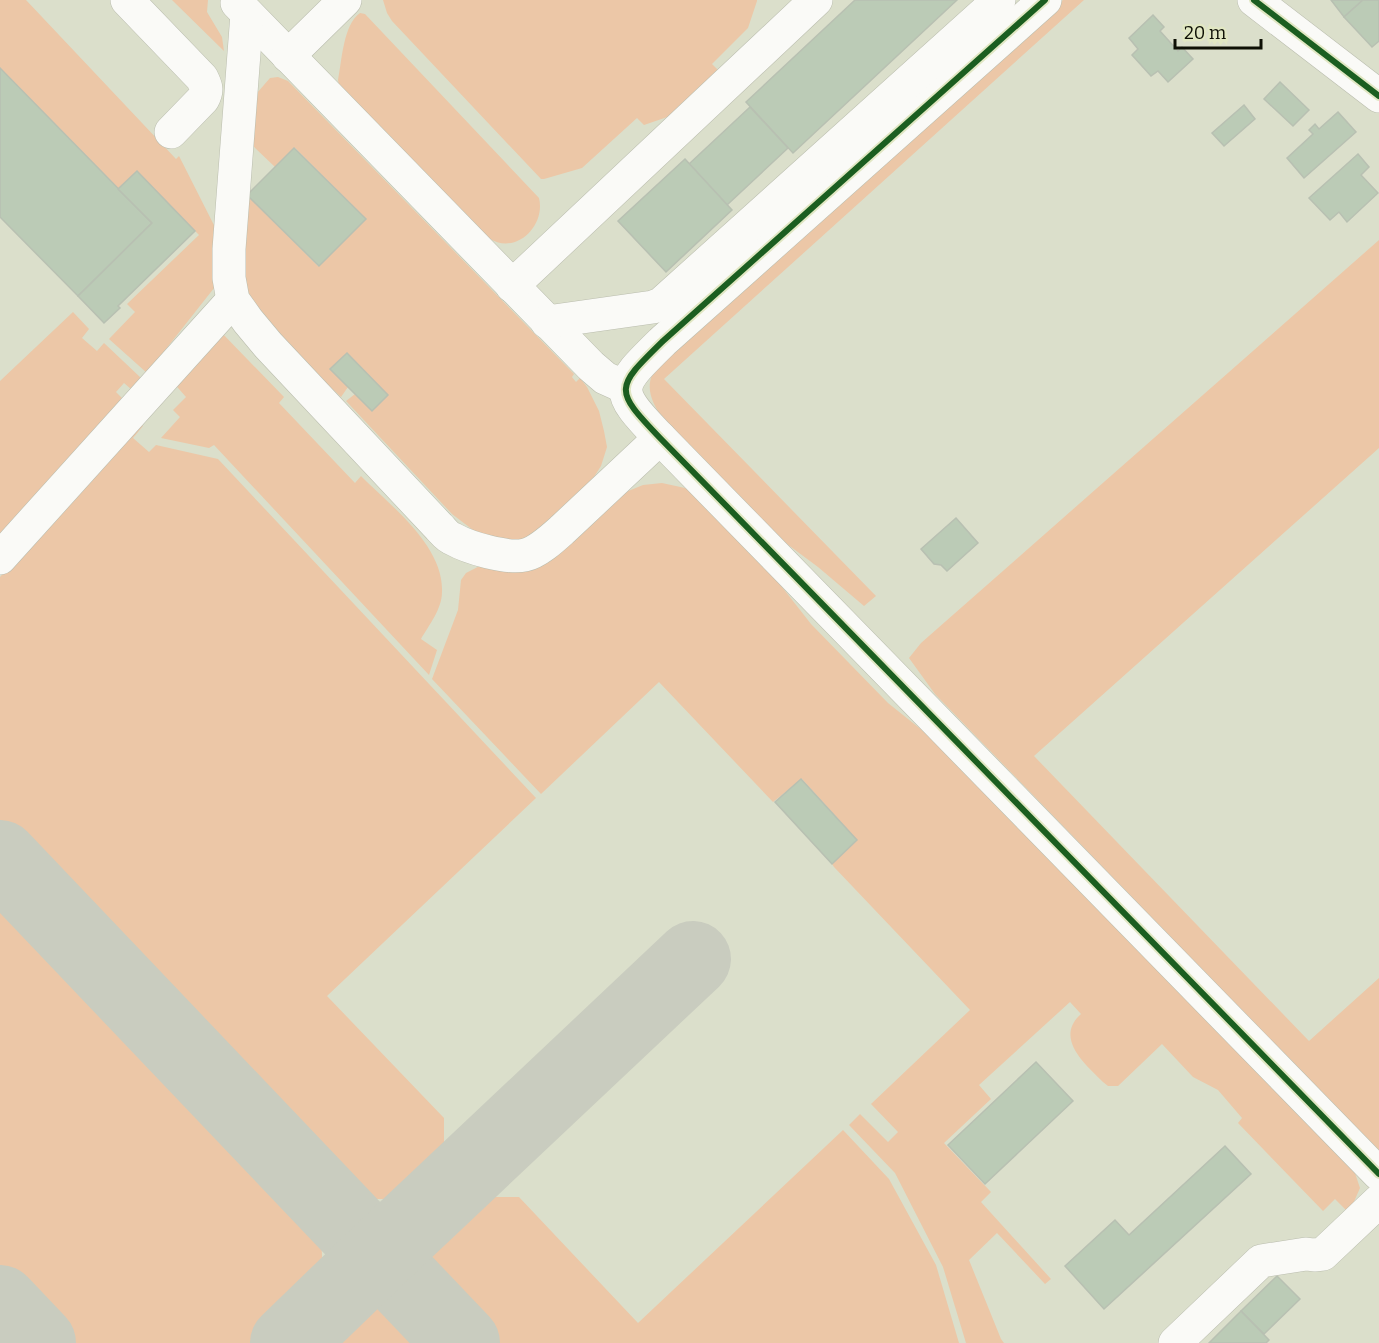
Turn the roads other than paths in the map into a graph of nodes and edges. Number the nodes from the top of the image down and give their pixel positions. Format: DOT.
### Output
graph roads {
  1 [pos="127,0"];
  2 [pos="345,0"];
  3 [pos="999,0"];
  4 [pos="1045,0"];
  5 [pos="1254,0"];
  6 [pos="796,6"];
  7 [pos="240,7"];
  8 [pos="288,56"];
  9 [pos="1379,96"];
  10 [pos="171,132"];
  11 [pos="512,286"];
  12 [pos="233,300"];
  13 [pos="547,322"];
  14 [pos="625,387"];
  15 [pos="660,438"];
  16 [pos="0,558"];
  17 [pos="1379,1174"];
  18 [pos="1379,1201"];
  19 [pos="1175,1343"];
  1 -- 10 [label="street"];
  2 -- 8 [label="street"];
  3 -- 13 [label="street"];
  4 -- 14 [label="street"];
  5 -- 9 [label="street"];
  6 -- 11 [label="street"];
  7 -- 8 [label="street"];
  7 -- 12 [label="street"];
  8 -- 11 [label="street"];
  11 -- 13 [label="street"];
  12 -- 15 [label="street"];
  12 -- 16 [label="street"];
  13 -- 14 [label="street"];
  14 -- 15 [label="street"];
  15 -- 17 [label="street"];
  18 -- 19 [label="street"];
}
